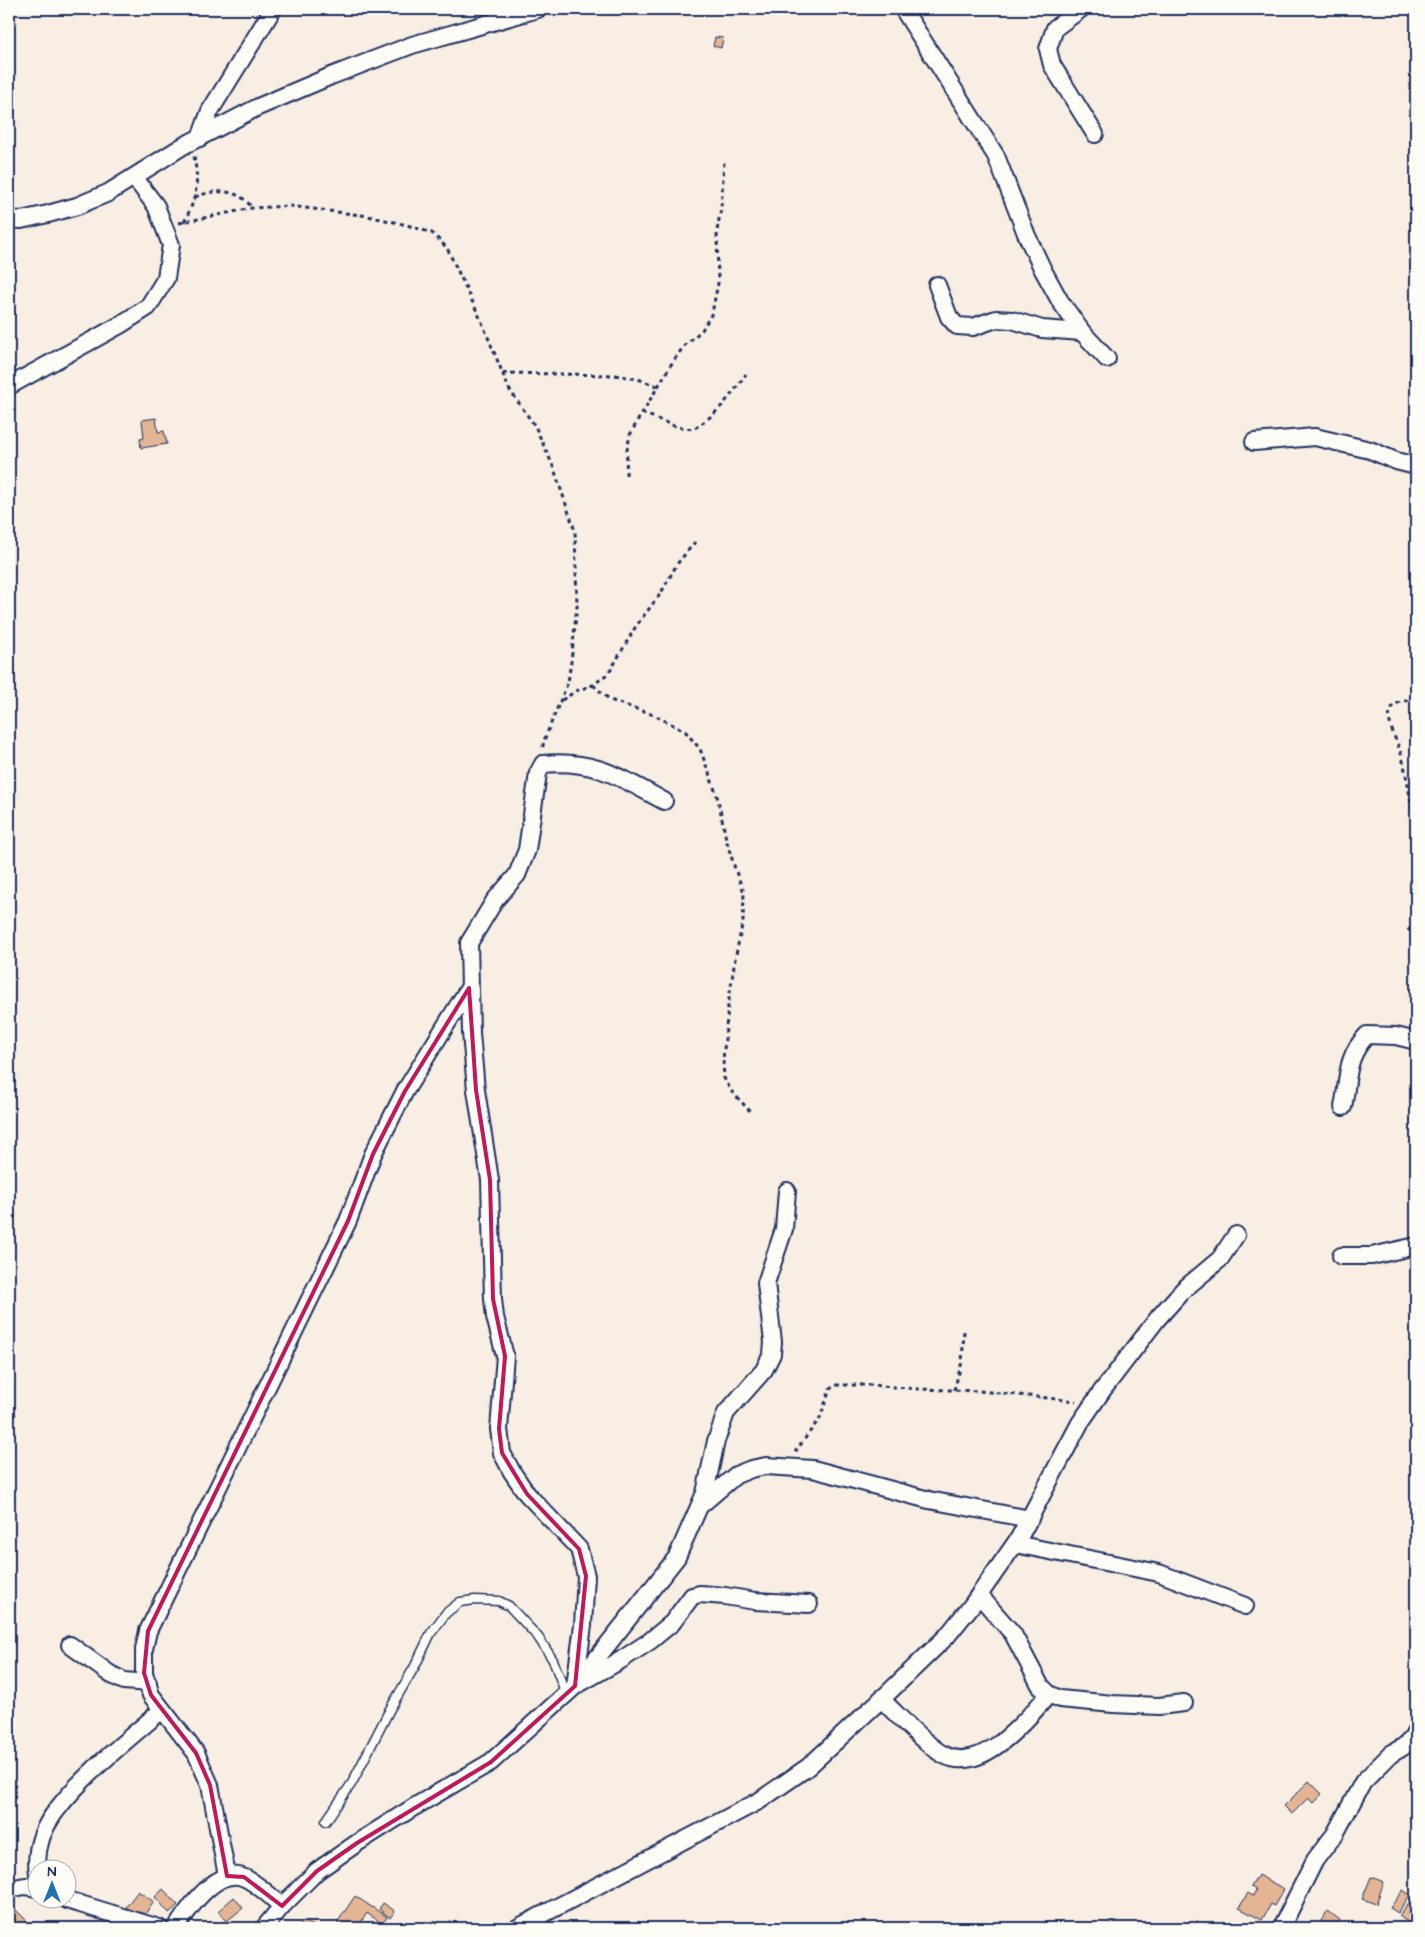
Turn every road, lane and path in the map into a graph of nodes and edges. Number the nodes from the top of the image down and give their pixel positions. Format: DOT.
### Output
graph roads {
  1 [pos="273,9"];
  2 [pos="538,9"];
  3 [pos="903,9"];
  4 [pos="1080,9"];
  5 [pos="1095,134"];
  6 [pos="195,140"];
  7 [pos="724,162"];
  8 [pos="134,177"];
  9 [pos="196,197"];
  10 [pos="252,208"];
  11 [pos="9,219"];
  12 [pos="184,222"];
  13 [pos="163,225"];
  14 [pos="937,285"];
  15 [pos="1082,332"];
  16 [pos="1107,359"];
  17 [pos="503,372"];
  18 [pos="746,374"];
  19 [pos="9,386"];
  20 [pos="658,386"];
  21 [pos="642,413"];
  22 [pos="1254,442"];
  23 [pos="1416,466"];
  24 [pos="626,475"];
  25 [pos="695,542"];
  26 [pos="592,685"];
  27 [pos="1416,699"];
  28 [pos="561,701"];
  29 [pos="540,767"];
  30 [pos="664,801"];
  31 [pos="1411,801"];
  32 [pos="1416,801"];
  33 [pos="1416,834"];
  34 [pos="1416,920"];
  35 [pos="1408,930"];
  36 [pos="469,988"];
  37 [pos="1416,1040"];
  38 [pos="1343,1107"];
  39 [pos="750,1111"];
  40 [pos="787,1190"];
  41 [pos="1236,1235"];
  42 [pos="1416,1246"];
  43 [pos="1341,1256"];
  44 [pos="964,1331"];
  45 [pos="954,1390"];
  46 [pos="1094,1402"];
  47 [pos="790,1468"];
  48 [pos="700,1506"];
  49 [pos="1030,1519"];
  50 [pos="1015,1544"];
  51 [pos="978,1596"];
  52 [pos="809,1604"];
  53 [pos="1244,1606"];
  54 [pos="70,1645"];
  55 [pos="148,1683"];
  56 [pos="571,1690"];
  57 [pos="1049,1694"];
  58 [pos="881,1699"];
  59 [pos="1184,1703"];
  60 [pos="162,1710"];
  61 [pos="1416,1731"];
  62 [pos="326,1821"];
  63 [pos="37,1860"];
  64 [pos="227,1876"];
  65 [pos="28,1886"];
  66 [pos="9,1888"];
  67 [pos="78,1903"];
  68 [pos="282,1906"];
  69 [pos="159,1928"];
  70 [pos="176,1928"];
  71 [pos="264,1928"];
  72 [pos="517,1928"];
  73 [pos="1281,1928"];
  1 -- 6 [label="street"];
  2 -- 6 [label="street"];
  3 -- 15 [label="street"];
  4 -- 5 [label="street"];
  6 -- 8 [label="street"];
  6 -- 9 [label="path"];
  7 -- 20 [label="path"];
  8 -- 11 [label="street"];
  8 -- 13 [label="street"];
  9 -- 10 [label="path"];
  9 -- 12 [label="path"];
  10 -- 12 [label="path"];
  10 -- 17 [label="path"];
  12 -- 13 [label="path"];
  13 -- 19 [label="street"];
  14 -- 15 [label="street"];
  15 -- 16 [label="street"];
  17 -- 20 [label="path"];
  17 -- 28 [label="path"];
  18 -- 21 [label="path"];
  20 -- 21 [label="path"];
  21 -- 24 [label="path"];
  22 -- 23 [label="street"];
  25 -- 26 [label="path"];
  26 -- 28 [label="path"];
  26 -- 39 [label="path"];
  27 -- 31 [label="path"];
  28 -- 29 [label="path"];
  29 -- 30 [label="street"];
  29 -- 36 [label="street"];
  31 -- 32 [label="path"];
  31 -- 33 [label="path"];
  34 -- 35 [label="path"];
  36 -- 55 [label="street"];
  36 -- 56 [label="street"];
  37 -- 38 [label="street"];
  40 -- 48 [label="street"];
  41 -- 46 [label="street"];
  42 -- 43 [label="street"];
  44 -- 45 [label="path"];
  45 -- 46 [label="path"];
  45 -- 47 [label="path"];
  46 -- 49 [label="street"];
  47 -- 48 [label="street"];
  47 -- 49 [label="street"];
  48 -- 56 [label="street"];
  49 -- 50 [label="street"];
  50 -- 51 [label="street"];
  50 -- 53 [label="street"];
  51 -- 57 [label="street"];
  51 -- 58 [label="street"];
  52 -- 56 [label="street"];
  54 -- 55 [label="street"];
  55 -- 60 [label="street"];
  56 -- 62 [label="lane"];
  56 -- 68 [label="street"];
  57 -- 58 [label="street"];
  57 -- 59 [label="street"];
  58 -- 72 [label="street"];
  60 -- 63 [label="street"];
  60 -- 64 [label="street"];
  61 -- 73 [label="street"];
  64 -- 68 [label="street"];
  64 -- 70 [label="street"];
  65 -- 66 [label="street"];
  67 -- 69 [label="street"];
  68 -- 71 [label="street"];
}
